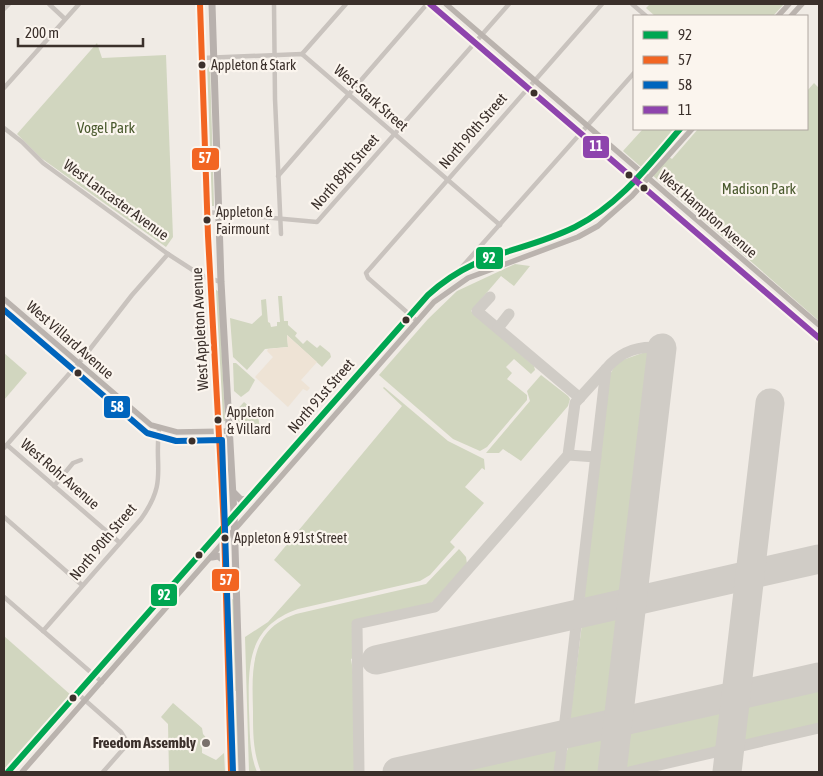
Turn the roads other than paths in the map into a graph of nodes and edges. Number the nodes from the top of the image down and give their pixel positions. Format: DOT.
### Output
graph roads {
  1 [pos="9,4"];
  2 [pos="48,4"];
  3 [pos="79,4"];
  4 [pos="200,4"];
  5 [pos="212,4"];
  6 [pos="274,4"];
  7 [pos="346,4"];
  8 [pos="429,4"];
  9 [pos="446,4"];
  10 [pos="509,4"];
  11 [pos="602,4"];
  12 [pos="632,4"];
  13 [pos="789,4"];
  14 [pos="802,4"];
  15 [pos="4,9"];
  16 [pos="645,15"];
  17 [pos="779,15"];
  18 [pos="792,15"];
  19 [pos="66,19"];
  20 [pos="482,35"];
  21 [pos="475,42"];
  22 [pos="302,54"];
  23 [pos="275,55"];
  24 [pos="202,58"];
  25 [pos="213,58"];
  26 [pos="633,73"];
  27 [pos="534,80"];
  28 [pos="4,88"];
  29 [pos="527,88"];
  30 [pos="348,94"];
  31 [pos="587,125"];
  32 [pos="4,128"];
  33 [pos="679,130"];
  34 [pos="691,130"];
  35 [pos="581,133"];
  36 [pos="394,135"];
  37 [pos="642,173"];
  38 [pos="278,176"];
  39 [pos="648,178"];
  40 [pos="447,179"];
  41 [pos="635,180"];
  42 [pos="641,186"];
  43 [pos="207,212"];
  44 [pos="218,212"];
  45 [pos="280,219"];
  46 [pos="500,226"];
  47 [pos="281,234"];
  48 [pos="481,247"];
  49 [pos="168,254"];
  50 [pos="477,261"];
  51 [pos="458,271"];
  52 [pos="468,278"];
  53 [pos="211,281"];
  54 [pos="221,282"];
  55 [pos="4,299"];
  56 [pos="410,316"];
  57 [pos="417,321"];
  58 [pos="819,325"];
  59 [pos="819,338"];
  60 [pos="78,363"];
  61 [pos="159,429"];
  62 [pos="219,431"];
  63 [pos="230,431"];
  64 [pos="5,447"];
  65 [pos="81,460"];
  66 [pos="221,472"];
  67 [pos="233,473"];
  68 [pos="54,486"];
  69 [pos="233,490"];
  70 [pos="248,499"];
  71 [pos="234,514"];
  72 [pos="4,517"];
  73 [pos="224,527"];
  74 [pos="235,531"];
  75 [pos="119,542"];
  76 [pos="224,543"];
  77 [pos="212,557"];
  78 [pos="225,561"];
  79 [pos="82,585"];
  80 [pos="4,597"];
  81 [pos="43,631"];
  82 [pos="94,675"];
  83 [pos="102,682"];
  84 [pos="78,694"];
  85 [pos="85,700"];
  86 [pos="8,772"];
  87 [pos="22,772"];
  88 [pos="103,772"];
  89 [pos="231,772"];
  90 [pos="242,772"];
  1 -- 15 [label="street"];
  2 -- 19 [label="street"];
  3 -- 19 [label="street"];
  4 -- 24 [label="main road, West Appleton Avenue"];
  5 -- 25 [label="main road, West Appleton Avenue"];
  6 -- 23 [label="street"];
  7 -- 22 [label="street"];
  8 -- 21 [label="main road, West Hampton Avenue"];
  8 -- 30 [label="street"];
  9 -- 20 [label="main road, West Hampton Avenue"];
  10 -- 20 [label="street, North 89th Street"];
  11 -- 27 [label="street, North 90th Street"];
  12 -- 16 [label="street"];
  13 -- 17 [label="main road"];
  14 -- 18 [label="main road"];
  19 -- 28 [label="street"];
  20 -- 21 [label="street, North 89th Street"];
  20 -- 27 [label="main road, West Hampton Avenue"];
  21 -- 29 [label="main road, West Hampton Avenue"];
  21 -- 36 [label="street, North 89th Street"];
  22 -- 23 [label="street"];
  22 -- 30 [label="street, West Stark Street"];
  23 -- 25 [label="street"];
  23 -- 38 [label="street"];
  24 -- 25 [label="street"];
  24 -- 43 [label="main road, West Appleton Avenue"];
  25 -- 44 [label="main road, West Appleton Avenue"];
  26 -- 31 [label="street, North 91st Street"];
  27 -- 29 [label="street, North 90th Street"];
  27 -- 31 [label="main road, West Hampton Avenue"];
  29 -- 35 [label="main road, West Hampton Avenue"];
  29 -- 40 [label="street, North 90th Street"];
  30 -- 36 [label="street, West Stark Street"];
  30 -- 38 [label="street"];
  31 -- 35 [label="street, North 91st Street"];
  31 -- 37 [label="main road, West Hampton Avenue"];
  32 -- 49 [label="street, West Lancaster Avenue"];
  33 -- 37 [label="main road"];
  34 -- 39 [label="main road"];
  35 -- 41 [label="main road, West Hampton Avenue"];
  35 -- 46 [label="street, North 91st Street"];
  36 -- 40 [label="street, West Stark Street"];
  36 -- 45 [label="street, North 89th Street"];
  37 -- 39 [label="main road, West Hampton Avenue"];
  37 -- 41 [label="main road"];
  38 -- 45 [label="street"];
  39 -- 42 [label="main road"];
  39 -- 58 [label="main road, West Hampton Avenue"];
  40 -- 46 [label="street, West Stark Street"];
  40 -- 56 [label="street, North 90th Street"];
  41 -- 42 [label="main road, West Hampton Avenue"];
  41 -- 50 [label="main road"];
  42 -- 52 [label="main road"];
  42 -- 59 [label="main road, West Hampton Avenue"];
  43 -- 44 [label="street"];
  43 -- 53 [label="main road, West Appleton Avenue"];
  44 -- 45 [label="street"];
  44 -- 54 [label="main road, West Appleton Avenue"];
  45 -- 47 [label="street"];
  46 -- 48 [label="street, North 91st Street"];
  48 -- 50 [label="street, North 91st Street"];
  48 -- 51 [label="street, North 91st Street"];
  49 -- 53 [label="street, West Lancaster Avenue"];
  49 -- 60 [label="street"];
  50 -- 51 [label="main road"];
  50 -- 52 [label="main road"];
  51 -- 56 [label="main road, North 91st Street"];
  52 -- 57 [label="main road, North 91st Street"];
  53 -- 54 [label="street, West Lancaster Avenue"];
  53 -- 62 [label="main road, West Appleton Avenue"];
  54 -- 63 [label="main road, West Appleton Avenue"];
  55 -- 60 [label="main road, West Villard Avenue"];
  56 -- 57 [label="street"];
  56 -- 70 [label="main road, North 91st Street"];
  57 -- 74 [label="main road, North 91st Street"];
  60 -- 61 [label="main road, West Villard Avenue"];
  60 -- 64 [label="street"];
  61 -- 62 [label="main road, West Villard Avenue"];
  61 -- 75 [label="street, North 90th Street"];
  62 -- 63 [label="main road, West Villard Avenue"];
  62 -- 66 [label="main road, West Appleton Avenue"];
  63 -- 67 [label="main road, West Appleton Avenue"];
  64 -- 68 [label="street, West Rohr Avenue"];
  65 -- 68 [label="street"];
  66 -- 67 [label="main road"];
  66 -- 73 [label="main road, West Appleton Avenue"];
  67 -- 69 [label="main road, West Appleton Avenue"];
  68 -- 75 [label="street, West Rohr Avenue"];
  69 -- 70 [label="main road"];
  69 -- 71 [label="main road, West Appleton Avenue"];
  70 -- 71 [label="main road, North 91st Street"];
  71 -- 73 [label="main road, North 91st Street"];
  71 -- 74 [label="main road, West Appleton Avenue"];
  72 -- 79 [label="street"];
  73 -- 76 [label="main road, West Appleton Avenue"];
  73 -- 82 [label="main road, North 91st Street"];
  74 -- 76 [label="main road, North 91st Street"];
  74 -- 90 [label="main road, West Appleton Avenue"];
  75 -- 79 [label="street, North 90th Street"];
  76 -- 77 [label="main road, North 91st Street"];
  76 -- 78 [label="main road, West Appleton Avenue"];
  77 -- 78 [label="main road"];
  77 -- 83 [label="main road, North 91st Street"];
  78 -- 89 [label="main road, West Appleton Avenue"];
  79 -- 81 [label="street, North 90th Street"];
  80 -- 81 [label="street"];
  81 -- 82 [label="street"];
  82 -- 83 [label="street"];
  82 -- 84 [label="main road, North 91st Street"];
  83 -- 85 [label="main road, North 91st Street"];
  84 -- 85 [label="street"];
  84 -- 86 [label="main road, North 91st Street"];
  85 -- 87 [label="main road, North 91st Street"];
  85 -- 88 [label="street"];
}
